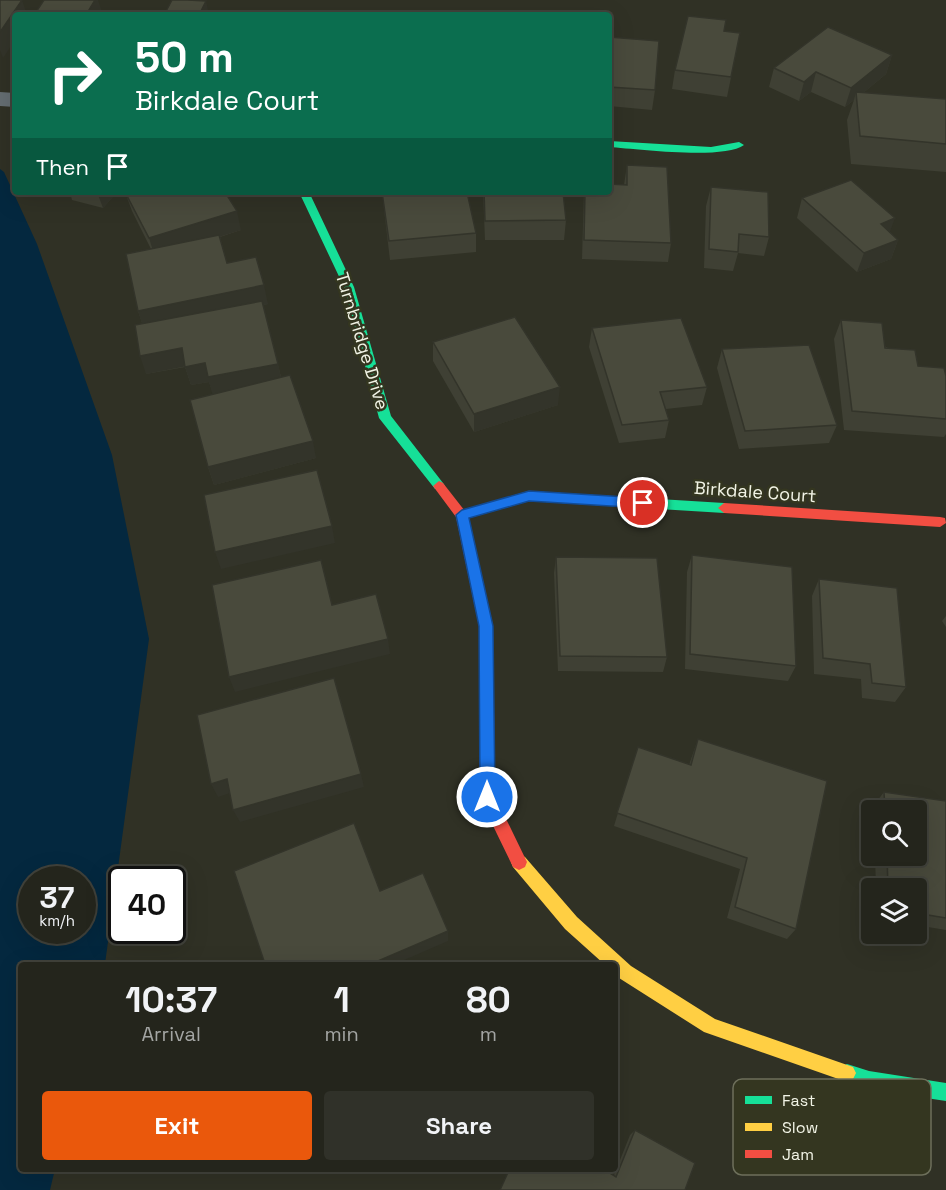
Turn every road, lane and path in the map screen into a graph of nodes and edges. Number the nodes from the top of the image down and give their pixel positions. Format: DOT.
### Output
graph roads {
  1 [pos="612,144"];
  2 [pos="739,145"];
  3 [pos="305,195"];
  4 [pos="462,515"];
  5 [pos="939,522"];
  6 [pos="614,962"];
  7 [pos="618,966"];
  8 [pos="866,1079"];
  9 [pos="931,1090"];
  10 [pos="946,1092"];
  1 -- 2 [label="street"];
  3 -- 4 [label="street, Turnbridge Drive"];
  4 -- 5 [label="street, Birkdale Court"];
  4 -- 6 [label="street, Turnbridge Drive"];
  7 -- 8 [label="street, Turnbridge Drive"];
  9 -- 10 [label="street, Turnbridge Drive"];
}
